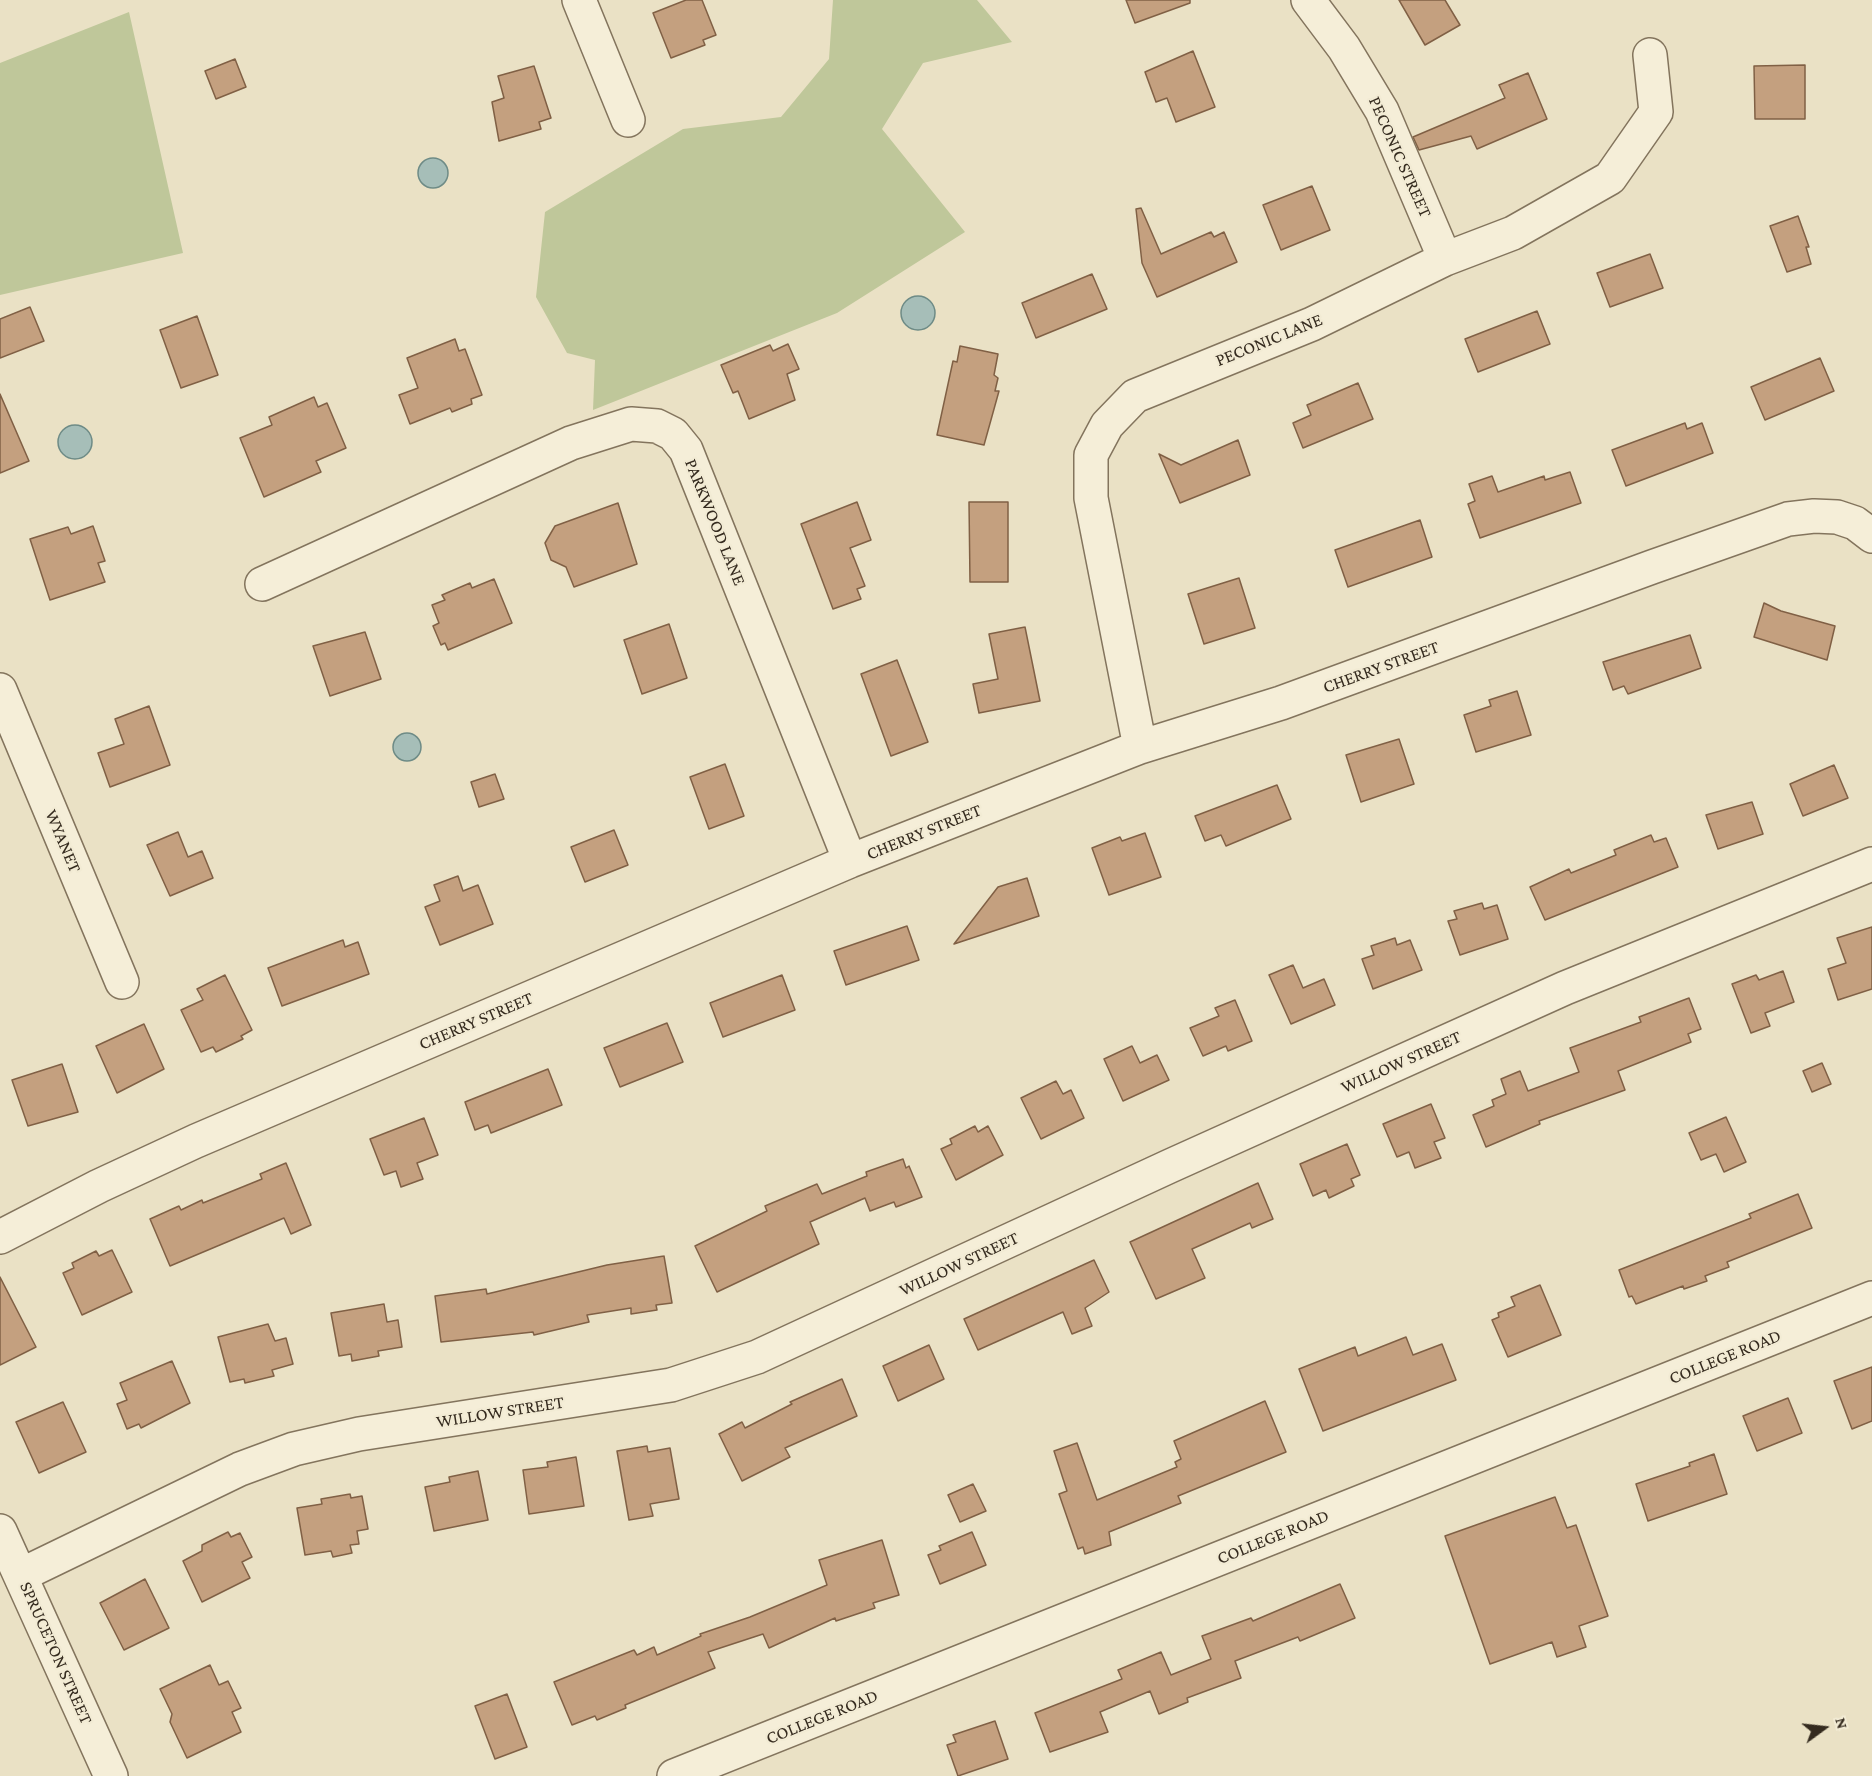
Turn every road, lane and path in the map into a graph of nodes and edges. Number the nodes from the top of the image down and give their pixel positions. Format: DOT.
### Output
graph roads {
  1 [pos="579,0"];
  2 [pos="1308,0"];
  3 [pos="1650,55"];
  4 [pos="628,120"];
  5 [pos="1445,259"];
  6 [pos="1872,536"];
  7 [pos="262,584"];
  8 [pos="1,696"];
  9 [pos="1140,747"];
  10 [pos="850,861"];
  11 [pos="1872,864"];
  12 [pos="122,982"];
  13 [pos="0,1237"];
  14 [pos="1872,1298"];
  15 [pos="0,1531"];
  16 [pos="21,1575"];
  17 [pos="111,1776"];
  18 [pos="674,1776"];
  1 -- 4 [label="street"];
  2 -- 5 [label="street, PECONIC STREET"];
  3 -- 5 [label="street, PECONIC LANE"];
  5 -- 9 [label="street, PECONIC LANE"];
  6 -- 9 [label="street, CHERRY STREET"];
  7 -- 10 [label="street, PARKWOOD LANE"];
  8 -- 12 [label="street, WYANET"];
  9 -- 10 [label="street, CHERRY STREET"];
  10 -- 13 [label="street, CHERRY STREET"];
  11 -- 16 [label="street, WILLOW STREET"];
  14 -- 18 [label="street, COLLEGE ROAD"];
  15 -- 16 [label="street, SPRUCETON STREET"];
  16 -- 17 [label="street, SPRUCETON STREET"];
}
